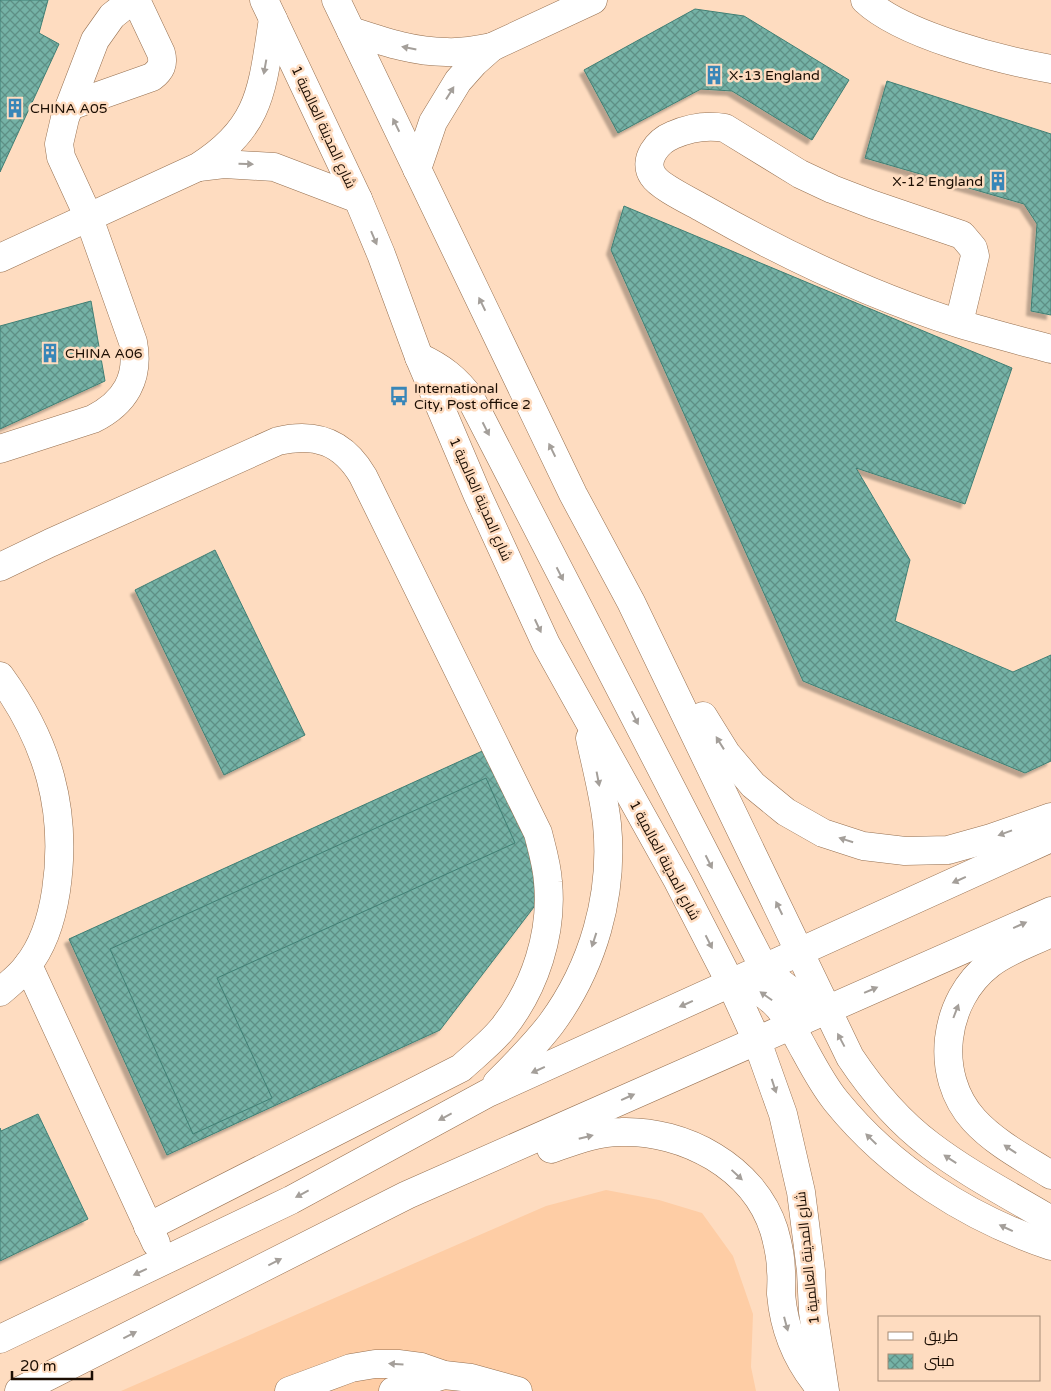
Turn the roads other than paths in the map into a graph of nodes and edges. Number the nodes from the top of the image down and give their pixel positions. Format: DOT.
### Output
graph roads {
  1 [pos="134,0"];
  2 [pos="336,0"];
  3 [pos="593,0"];
  4 [pos="864,0"];
  5 [pos="268,10"];
  6 [pos="351,31"];
  7 [pos="492,47"];
  8 [pos="1051,68"];
  9 [pos="70,106"];
  10 [pos="198,168"];
  11 [pos="417,169"];
  12 [pos="358,199"];
  13 [pos="89,218"];
  14 [pos="0,258"];
  15 [pos="959,323"];
  16 [pos="1051,349"];
  17 [pos="419,358"];
  18 [pos="0,449"];
  19 [pos="0,567"];
  20 [pos="631,602"];
  21 [pos="0,676"];
  22 [pos="586,714"];
  23 [pos="1051,817"];
  24 [pos="1051,838"];
  25 [pos="1051,911"];
  26 [pos="1051,934"];
  27 [pos="800,952"];
  28 [pos="28,965"];
  29 [pos="764,968"];
  30 [pos="731,984"];
  31 [pos="0,992"];
  32 [pos="826,1009"];
  33 [pos="791,1025"];
  34 [pos="757,1040"];
  35 [pos="488,1093"];
  36 [pos="1051,1175"];
  37 [pos="407,1195"];
  38 [pos="1051,1220"];
  39 [pos="148,1226"];
  40 [pos="1051,1246"];
  41 [pos="164,1261"];
  42 [pos="0,1339"];
  43 [pos="444,1375"];
  44 [pos="19,1391"];
  45 [pos="289,1391"];
  46 [pos="393,1391"];
  47 [pos="518,1391"];
  48 [pos="824,1391"];
  1 -- 9 [label="street"];
  1 -- 9 [label="street"];
  2 -- 6 [label="street"];
  3 -- 7 [label="street"];
  4 -- 8 [label="street"];
  5 -- 10 [label="street, one-way"];
  5 -- 12 [label="street, شارع المدينة العالمية 1"];
  7 -- 6 [label="street, one-way"];
  11 -- 6 [label="street, one-way"];
  11 -- 7 [label="street, one-way"];
  9 -- 13 [label="street"];
  10 -- 12 [label="street, one-way"];
  10 -- 13 [label="street"];
  20 -- 11 [label="street, one-way"];
  12 -- 17 [label="street, شارع المدينة العالمية 1, one-way"];
  13 -- 14 [label="street"];
  13 -- 18 [label="street"];
  15 -- 15 [label="street"];
  15 -- 16 [label="street"];
  17 -- 22 [label="street, شارع المدينة العالمية 1, one-way"];
  17 -- 29 [label="street, one-way"];
  19 -- 39 [label="street"];
  23 -- 20 [label="street, one-way"];
  27 -- 20 [label="street, one-way"];
  21 -- 28 [label="street"];
  22 -- 30 [label="street, شارع المدينة العالمية 1, one-way"];
  22 -- 35 [label="street, one-way"];
  24 -- 27 [label="street, one-way"];
  32 -- 25 [label="street, one-way"];
  36 -- 26 [label="street, one-way"];
  27 -- 29 [label="street"];
  27 -- 32 [label="street"];
  28 -- 31 [label="street"];
  28 -- 39 [label="street"];
  29 -- 30 [label="street"];
  29 -- 32 [label="street"];
  33 -- 30 [label="street, one-way"];
  30 -- 34 [label="street, شارع المدينة العالمية 1"];
  30 -- 35 [label="street, one-way"];
  32 -- 33 [label="street"];
  38 -- 32 [label="street, one-way"];
  33 -- 34 [label="street"];
  40 -- 33 [label="street, one-way"];
  37 -- 34 [label="street, one-way"];
  34 -- 48 [label="street, شارع المدينة العالمية 1, one-way"];
  35 -- 41 [label="street, one-way"];
  44 -- 37 [label="street, one-way"];
  37 -- 48 [label="street, one-way"];
  39 -- 41 [label="street"];
  41 -- 42 [label="street, one-way"];
  43 -- 45 [label="street, one-way"];
  43 -- 46 [label="street"];
  43 -- 47 [label="street"];
}
